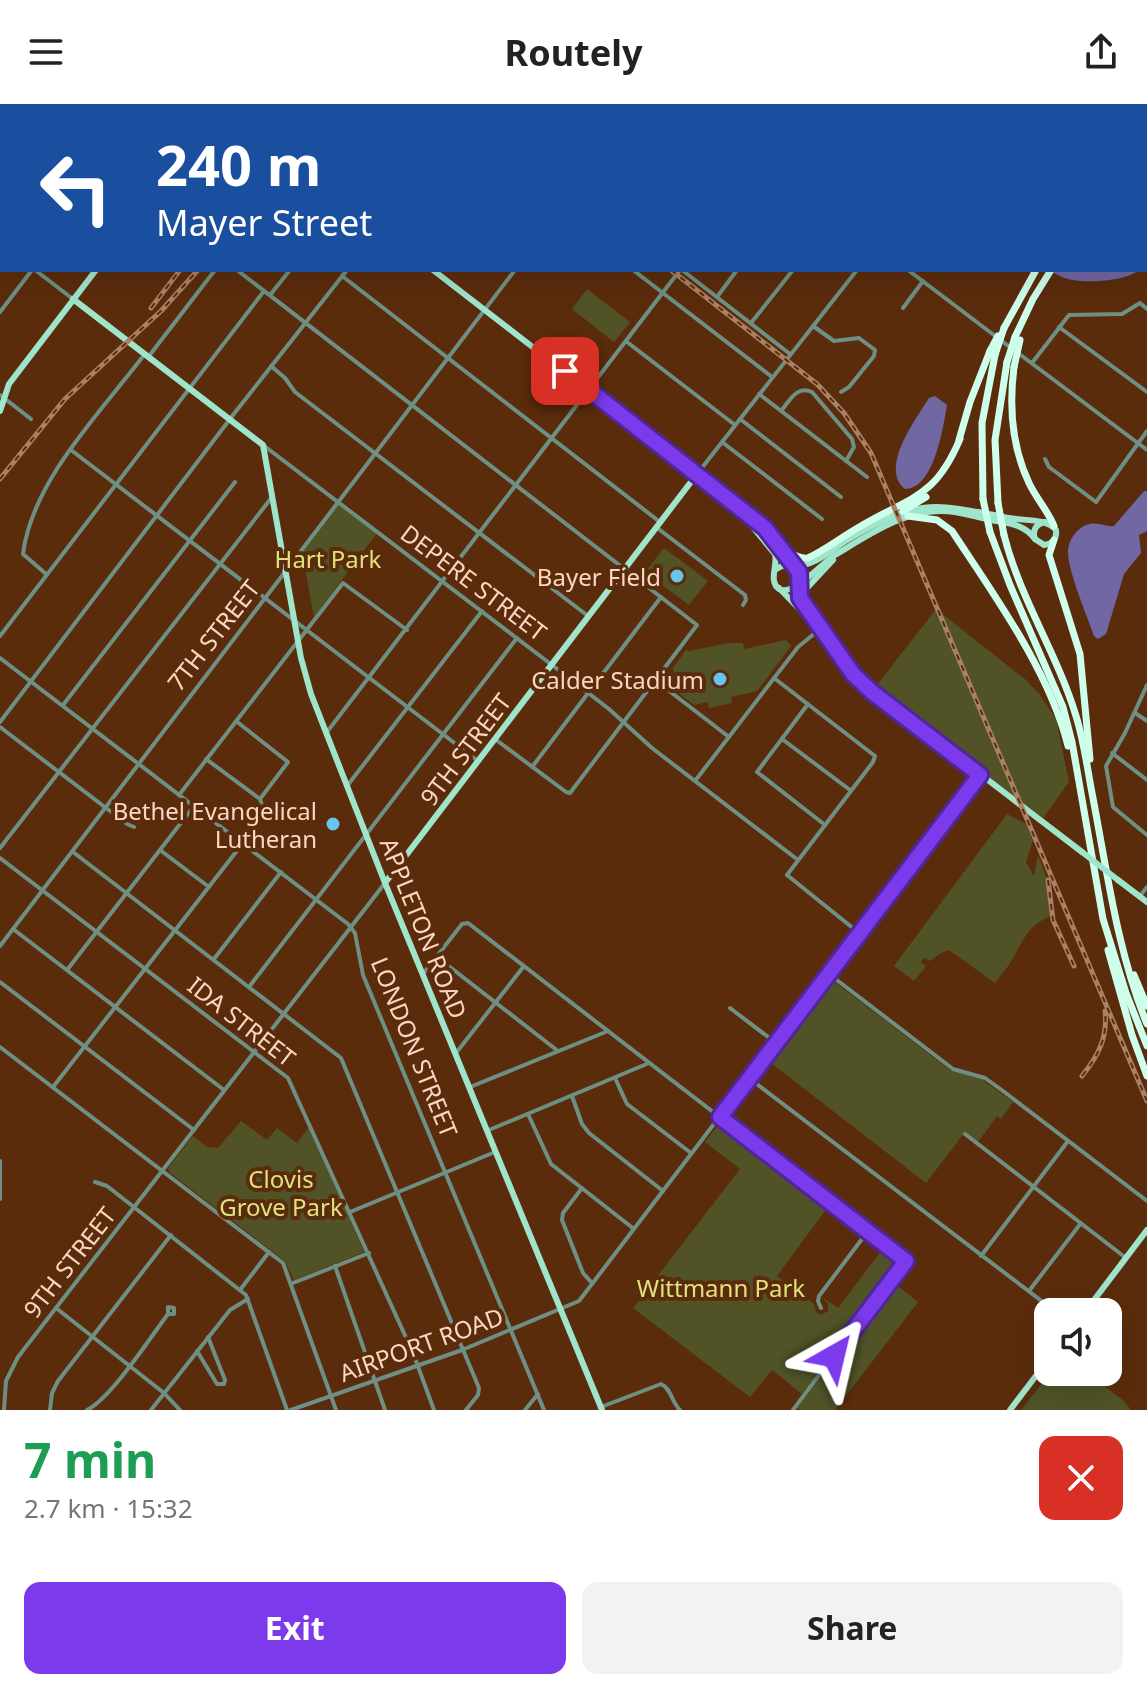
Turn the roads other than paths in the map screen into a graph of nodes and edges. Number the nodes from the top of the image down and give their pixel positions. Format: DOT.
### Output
graph roads {
  1 [pos="32,272"];
  2 [pos="37,272"];
  3 [pos="94,272"];
  4 [pos="213,272"];
  5 [pos="240,272"];
  6 [pos="288,272"];
  7 [pos="345,272"];
  8 [pos="436,272"];
  9 [pos="513,272"];
  10 [pos="636,272"];
  11 [pos="679,272"];
  12 [pos="684,272"];
  13 [pos="735,272"];
  14 [pos="791,272"];
  15 [pos="855,272"];
  16 [pos="911,272"];
  17 [pos="1035,272"];
  18 [pos="1050,272"];
  19 [pos="342,276"];
  20 [pos="923,281"];
  21 [pos="264,291"];
  22 [pos="663,293"];
  23 [pos="270,295"];
  24 [pos="716,297"];
  25 [pos="73,299"];
  26 [pos="903,308"];
  27 [pos="484,309"];
  28 [pos="1147,309"];
  29 [pos="0,312"];
  30 [pos="306,323"];
  31 [pos="751,323"];
  32 [pos="813,326"];
  33 [pos="1059,327"];
  34 [pos="627,342"];
  35 [pos="993,353"];
  36 [pos="790,354"];
  37 [pos="147,355"];
  38 [pos="447,357"];
  39 [pos="1032,363"];
  40 [pos="1011,365"];
  41 [pos="271,366"];
  42 [pos="772,377"];
  43 [pos="190,387"];
  44 [pos="590,391"];
  45 [pos="841,392"];
  46 [pos="1147,392"];
  47 [pos="759,394"];
  48 [pos="1,395"];
  49 [pos="411,404"];
  50 [pos="0,411"];
  51 [pos="781,411"];
  52 [pos="231,418"];
  53 [pos="31,419"];
  54 [pos="740,419"];
  55 [pos="735,425"];
  56 [pos="1147,431"];
  57 [pos="553,439"];
  58 [pos="960,439"];
  59 [pos="722,442"];
  60 [pos="1137,443"];
  61 [pos="263,445"];
  62 [pos="71,450"];
  63 [pos="1147,450"];
  64 [pos="374,453"];
  65 [pos="1045,459"];
  66 [pos="846,461"];
  67 [pos="697,474"];
  68 [pos="867,477"];
  69 [pos="235,482"];
  70 [pos="116,484"];
  71 [pos="517,486"];
  72 [pos="272,497"];
  73 [pos="841,497"];
  74 [pos="338,501"];
  75 [pos="736,506"];
  76 [pos="906,514"];
  77 [pos="157,515"];
  78 [pos="822,519"];
  79 [pos="1045,522"];
  80 [pos="658,524"];
  81 [pos="1054,526"];
  82 [pos="765,528"];
  83 [pos="480,534"];
  84 [pos="1035,539"];
  85 [pos="189,540"];
  86 [pos="1054,540"];
  87 [pos="841,552"];
  88 [pos="219,563"];
  89 [pos="794,566"];
  90 [pos="625,569"];
  91 [pos="776,569"];
  92 [pos="285,570"];
  93 [pos="47,575"];
  94 [pos="444,582"];
  95 [pos="798,584"];
  96 [pos="779,588"];
  97 [pos="661,597"];
  98 [pos="265,598"];
  99 [pos="743,605"];
  100 [pos="482,611"];
  101 [pos="588,616"];
  102 [pos="294,619"];
  103 [pos="820,628"];
  104 [pos="307,630"];
  105 [pos="407,630"];
  106 [pos="0,636"];
  107 [pos="517,638"];
  108 [pos="298,642"];
  109 [pos="0,658"];
  110 [pos="552,665"];
  111 [pos="370,678"];
  112 [pos="774,678"];
  113 [pos="655,680"];
  114 [pos="30,681"];
  115 [pos="1147,685"];
  116 [pos="588,693"];
  117 [pos="808,704"];
  118 [pos="62,706"];
  119 [pos="408,707"];
  120 [pos="1135,713"];
  121 [pos="236,721"];
  122 [pos="1147,721"];
  123 [pos="623,723"];
  124 [pos="0,724"];
  125 [pos="92,728"];
  126 [pos="327,733"];
  127 [pos="443,734"];
  128 [pos="729,737"];
  129 [pos="495,739"];
  130 [pos="782,739"];
  131 [pos="1112,753"];
  132 [pos="206,759"];
  133 [pos="478,761"];
  134 [pos="138,764"];
  135 [pos="532,767"];
  136 [pos="1088,769"];
  137 [pos="58,772"];
  138 [pos="1076,774"];
  139 [pos="980,775"];
  140 [pos="1147,780"];
  141 [pos="695,781"];
  142 [pos="347,786"];
  143 [pos="851,791"];
  144 [pos="179,795"];
  145 [pos="194,806"];
  146 [pos="105,808"];
  147 [pos="825,825"];
  148 [pos="134,827"];
  149 [pos="366,835"];
  150 [pos="1147,835"];
  151 [pos="243,843"];
  152 [pos="0,848"];
  153 [pos="160,850"];
  154 [pos="73,852"];
  155 [pos="0,858"];
  156 [pos="798,860"];
  157 [pos="281,872"];
  158 [pos="385,883"];
  159 [pos="209,887"];
  160 [pos="1147,887"];
  161 [pos="43,890"];
  162 [pos="127,894"];
  163 [pos="1140,896"];
  164 [pos="317,900"];
  165 [pos="1147,902"];
  166 [pos="351,928"];
  167 [pos="1105,928"];
  168 [pos="13,929"];
  169 [pos="175,930"];
  170 [pos="97,932"];
  171 [pos="859,933"];
  172 [pos="1122,944"];
  173 [pos="0,946"];
  174 [pos="437,957"];
  175 [pos="213,959"];
  176 [pos="524,966"];
  177 [pos="145,969"];
  178 [pos="67,970"];
  179 [pos="423,974"];
  180 [pos="829,974"];
  181 [pos="0,982"];
  182 [pos="249,987"];
  183 [pos="495,1003"];
  184 [pos="1147,1006"];
  185 [pos="116,1007"];
  186 [pos="730,1008"];
  187 [pos="284,1014"];
  188 [pos="1147,1024"];
  189 [pos="608,1031"];
  190 [pos="776,1043"];
  191 [pos="1147,1046"];
  192 [pos="0,1047"];
  193 [pos="85,1047"];
  194 [pos="558,1051"];
  195 [pos="254,1052"];
  196 [pos="456,1053"];
  197 [pos="649,1063"];
  198 [pos="1147,1076"];
  199 [pos="615,1078"];
  200 [pos="749,1078"];
  201 [pos="53,1087"];
  202 [pos="470,1087"];
  203 [pos="225,1090"];
  204 [pos="572,1096"];
  205 [pos="528,1114"];
  206 [pos="720,1117"];
  207 [pos="194,1130"];
  208 [pos="489,1130"];
  209 [pos="965,1134"];
  210 [pos="1068,1141"];
  211 [pos="497,1151"];
  212 [pos="692,1154"];
  213 [pos="0,1161"];
  214 [pos="163,1170"];
  215 [pos="446,1172"];
  216 [pos="95,1182"];
  217 [pos="1033,1187"];
  218 [pos="582,1188"];
  219 [pos="663,1191"];
  220 [pos="397,1193"];
  221 [pos="0,1199"];
  222 [pos="1147,1201"];
  223 [pos="134,1207"];
  224 [pos="350,1212"];
  225 [pos="1081,1223"];
  226 [pos="634,1229"];
  227 [pos="1147,1230"];
  228 [pos="868,1231"];
  229 [pos="171,1235"];
  230 [pos="269,1252"];
  231 [pos="369,1253"];
  232 [pos="981,1256"];
  233 [pos="1126,1258"];
  234 [pos="335,1266"];
  235 [pos="593,1283"];
  236 [pos="292,1284"];
  237 [pos="240,1290"];
  238 [pos="1029,1291"];
  239 [pos="1038,1298"];
  240 [pos="1096,1298"];
  241 [pos="248,1299"];
  242 [pos="56,1308"];
  243 [pos="821,1308"];
  244 [pos="562,1309"];
  245 [pos="168,1314"];
  246 [pos="511,1330"];
  247 [pos="92,1337"];
  248 [pos="208,1337"];
  249 [pos="462,1350"];
  250 [pos="197,1351"];
  251 [pos="129,1365"];
  252 [pos="418,1365"];
  253 [pos="1034,1378"];
  254 [pos="375,1381"];
  255 [pos="164,1393"];
  256 [pos="538,1394"];
  257 [pos="331,1396"];
  258 [pos="602,1409"];
  259 [pos="4,1410"];
  260 [pos="50,1410"];
  261 [pos="87,1410"];
  262 [pos="151,1410"];
  263 [pos="180,1410"];
  264 [pos="289,1410"];
  265 [pos="336,1410"];
  266 [pos="385,1410"];
  267 [pos="434,1410"];
  268 [pos="466,1410"];
  269 [pos="525,1410"];
  270 [pos="544,1410"];
  271 [pos="680,1410"];
  272 [pos="793,1410"];
  273 [pos="1010,1410"];
  1 -- 29 [label="street"];
  2 -- 25 [label="street, DEPERE STREET"];
  3 -- 25 [label="main road"];
  4 -- 37 [label="street"];
  5 -- 21 [label="street"];
  6 -- 23 [label="street"];
  7 -- 19 [label="street"];
  8 -- 27 [label="main road"];
  9 -- 27 [label="street, 7TH STREET"];
  10 -- 22 [label="street"];
  11 -- 22 [label="street"];
  12 -- 24 [label="street"];
  13 -- 24 [label="street"];
  14 -- 31 [label="street"];
  15 -- 32 [label="street, 9TH STREET"];
  16 -- 20 [label="street"];
  17 -- 35 [label="highway, bridge"];
  18 -- 40 [label="highway, bridge"];
  19 -- 30 [label="street"];
  19 -- 38 [label="street"];
  20 -- 26 [label="street"];
  20 -- 39 [label="street"];
  21 -- 23 [label="street"];
  21 -- 43 [label="street"];
  22 -- 34 [label="street"];
  22 -- 42 [label="street"];
  23 -- 30 [label="street"];
  24 -- 31 [label="street"];
  25 -- 37 [label="main road, DEPERE STREET"];
  25 -- 48 [label="main road"];
  27 -- 38 [label="street, 7TH STREET"];
  27 -- 44 [label="main road"];
  28 -- 33 [label="street"];
  30 -- 41 [label="street"];
  30 -- 49 [label="street"];
  31 -- 36 [label="street"];
  32 -- 36 [label="street, 9TH STREET"];
  32 -- 45 [label="street"];
  33 -- 39 [label="street"];
  33 -- 46 [label="street"];
  34 -- 44 [label="street"];
  34 -- 55 [label="street"];
  35 -- 58 [label="highway"];
  35 -- 138 [label="highway, bridge"];
  36 -- 42 [label="street, 9TH STREET"];
  37 -- 43 [label="main road, DEPERE STREET"];
  37 -- 62 [label="street"];
  38 -- 49 [label="street, 7TH STREET"];
  38 -- 57 [label="street"];
  39 -- 60 [label="street"];
  40 -- 81 [label="highway"];
  40 -- 136 [label="highway, bridge"];
  41 -- 52 [label="street"];
  41 -- 64 [label="street"];
  42 -- 47 [label="street, 9TH STREET"];
  43 -- 52 [label="main road, DEPERE STREET"];
  43 -- 70 [label="street"];
  44 -- 57 [label="street"];
  44 -- 67 [label="main road"];
  47 -- 51 [label="street"];
  47 -- 54 [label="street, 9TH STREET"];
  48 -- 50 [label="main road"];
  48 -- 53 [label="street"];
  49 -- 64 [label="street, 7TH STREET"];
  49 -- 71 [label="street"];
  51 -- 66 [label="street"];
  51 -- 66 [label="street"];
  52 -- 61 [label="main road, DEPERE STREET"];
  52 -- 77 [label="street"];
  54 -- 55 [label="street, 9TH STREET"];
  54 -- 73 [label="street"];
  55 -- 59 [label="street, 9TH STREET"];
  56 -- 60 [label="street"];
  57 -- 71 [label="street"];
  57 -- 80 [label="street"];
  58 -- 76 [label="highway"];
  58 -- 82 [label="highway"];
  59 -- 67 [label="street, 9TH STREET"];
  59 -- 78 [label="street"];
  60 -- 63 [label="street"];
  60 -- 65 [label="street"];
  61 -- 72 [label="main road, APPLETON ROAD"];
  61 -- 74 [label="street, DEPERE STREET"];
  62 -- 70 [label="street"];
  62 -- 93 [label="street"];
  64 -- 74 [label="street, 7TH STREET"];
  64 -- 83 [label="street"];
  66 -- 68 [label="street"];
  67 -- 75 [label="main road"];
  67 -- 80 [label="main road, 9TH STREET"];
  69 -- 85 [label="street"];
  70 -- 77 [label="street"];
  70 -- 93 [label="street"];
  71 -- 83 [label="street"];
  71 -- 90 [label="street"];
  72 -- 88 [label="street"];
  72 -- 92 [label="main road, APPLETON ROAD"];
  74 -- 92 [label="street, 7TH STREET"];
  74 -- 94 [label="street, DEPERE STREET"];
  75 -- 82 [label="main road"];
  75 -- 91 [label="main road"];
  76 -- 79 [label="main road"];
  76 -- 84 [label="main road"];
  76 -- 87 [label="main road"];
  76 -- 89 [label="main road"];
  76 -- 138 [label="highway"];
  77 -- 85 [label="street"];
  77 -- 114 [label="street"];
  79 -- 81 [label="main road"];
  79 -- 84 [label="main road"];
  80 -- 90 [label="main road, 9TH STREET"];
  80 -- 99 [label="street"];
  81 -- 86 [label="main road"];
  82 -- 89 [label="main road"];
  83 -- 94 [label="street"];
  83 -- 101 [label="street"];
  84 -- 86 [label="main road"];
  85 -- 88 [label="street"];
  85 -- 118 [label="street"];
  86 -- 136 [label="highway"];
  87 -- 95 [label="main road"];
  87 -- 103 [label="main road"];
  88 -- 98 [label="street"];
  88 -- 125 [label="street"];
  89 -- 91 [label="main road"];
  89 -- 95 [label="main road"];
  90 -- 97 [label="street"];
  90 -- 101 [label="main road, 9TH STREET"];
  91 -- 96 [label="main road"];
  92 -- 98 [label="street, 7TH STREET"];
  92 -- 102 [label="main road, APPLETON ROAD"];
  93 -- 106 [label="street"];
  94 -- 100 [label="street, DEPERE STREET"];
  94 -- 105 [label="street"];
  95 -- 96 [label="main road"];
  95 -- 103 [label="main road"];
  96 -- 103 [label="main road"];
  97 -- 113 [label="street"];
  97 -- 116 [label="street"];
  98 -- 102 [label="street"];
  98 -- 134 [label="street, 7TH STREET"];
  100 -- 107 [label="street, DEPERE STREET"];
  100 -- 119 [label="street"];
  101 -- 110 [label="main road, 9TH STREET"];
  102 -- 104 [label="street"];
  102 -- 108 [label="main road, APPLETON ROAD"];
  103 -- 112 [label="street"];
  103 -- 139 [label="main road"];
  104 -- 105 [label="street"];
  104 -- 108 [label="street"];
  104 -- 111 [label="street"];
  105 -- 111 [label="street"];
  107 -- 110 [label="street, DEPERE STREET"];
  107 -- 127 [label="street"];
  108 -- 121 [label="street"];
  108 -- 126 [label="main road, APPLETON ROAD"];
  109 -- 114 [label="street"];
  110 -- 116 [label="street, DEPERE STREET"];
  110 -- 129 [label="main road, 9TH STREET"];
  111 -- 119 [label="street"];
  111 -- 126 [label="street"];
  112 -- 117 [label="street"];
  112 -- 128 [label="street"];
  113 -- 123 [label="street"];
  113 -- 128 [label="street"];
  114 -- 118 [label="street"];
  114 -- 124 [label="street"];
  115 -- 120 [label="street"];
  116 -- 123 [label="street, DEPERE STREET"];
  116 -- 135 [label="street"];
  117 -- 130 [label="street"];
  117 -- 143 [label="street"];
  118 -- 125 [label="street"];
  119 -- 127 [label="street"];
  119 -- 142 [label="street"];
  120 -- 122 [label="street"];
  120 -- 131 [label="street"];
  121 -- 132 [label="street"];
  121 -- 132 [label="street"];
  123 -- 135 [label="street"];
  123 -- 141 [label="street, DEPERE STREET"];
  124 -- 137 [label="street"];
  125 -- 134 [label="street"];
  125 -- 137 [label="street"];
  126 -- 142 [label="main road, APPLETON ROAD"];
  127 -- 133 [label="street"];
  127 -- 149 [label="street"];
  128 -- 141 [label="street"];
  129 -- 133 [label="main road, 9TH STREET"];
  129 -- 135 [label="street"];
  130 -- 143 [label="street"];
  130 -- 147 [label="street"];
  131 -- 140 [label="street"];
  131 -- 150 [label="street"];
  132 -- 144 [label="street"];
  133 -- 158 [label="main road, 9TH STREET"];
  134 -- 144 [label="street"];
  134 -- 146 [label="street, 7TH STREET"];
  136 -- 172 [label="highway"];
  137 -- 146 [label="street"];
  137 -- 152 [label="street"];
  138 -- 167 [label="highway"];
  139 -- 163 [label="main road, bridge"];
  139 -- 171 [label="street, AIRPORT ROAD"];
  141 -- 156 [label="street, DEPERE STREET"];
  142 -- 149 [label="main road, APPLETON ROAD"];
  143 -- 147 [label="street"];
  144 -- 145 [label="street"];
  145 -- 151 [label="street"];
  145 -- 153 [label="street"];
  146 -- 148 [label="street"];
  146 -- 154 [label="street, 7TH STREET"];
  147 -- 156 [label="street"];
  149 -- 158 [label="main road, APPLETON ROAD"];
  149 -- 164 [label="street"];
  151 -- 157 [label="street"];
  151 -- 159 [label="street"];
  153 -- 159 [label="street"];
  153 -- 162 [label="street"];
  154 -- 161 [label="street, 7TH STREET"];
  154 -- 162 [label="street"];
  155 -- 161 [label="street, IDA STREET"];
  156 -- 171 [label="street"];
  157 -- 164 [label="street"];
  157 -- 175 [label="street"];
  158 -- 166 [label="street, 9TH STREET"];
  158 -- 179 [label="main road, APPLETON ROAD"];
  159 -- 169 [label="street"];
  160 -- 163 [label="street"];
  161 -- 168 [label="street, 7TH STREET"];
  161 -- 170 [label="street, IDA STREET"];
  162 -- 169 [label="street"];
  162 -- 170 [label="street"];
  163 -- 165 [label="main road"];
  164 -- 166 [label="street"];
  164 -- 182 [label="street"];
  166 -- 187 [label="street, 9TH STREET"];
  166 -- 215 [label="street, LONDON STREET"];
  167 -- 191 [label="highway"];
  167 -- 198 [label="highway"];
  168 -- 173 [label="street, 7TH STREET"];
  168 -- 178 [label="street"];
  169 -- 175 [label="street"];
  169 -- 177 [label="street"];
  170 -- 177 [label="street, IDA STREET"];
  170 -- 178 [label="street"];
  171 -- 180 [label="street, AIRPORT ROAD"];
  172 -- 184 [label="highway"];
  172 -- 188 [label="highway"];
  174 -- 176 [label="street"];
  174 -- 179 [label="street"];
  174 -- 183 [label="street"];
  175 -- 182 [label="street"];
  176 -- 183 [label="street"];
  176 -- 189 [label="street"];
  177 -- 185 [label="street"];
  177 -- 195 [label="street, IDA STREET"];
  178 -- 185 [label="street"];
  179 -- 196 [label="main road, APPLETON ROAD"];
  180 -- 190 [label="street, AIRPORT ROAD"];
  180 -- 210 [label="street"];
  181 -- 193 [label="street"];
  182 -- 187 [label="street"];
  183 -- 194 [label="street"];
  183 -- 196 [label="street"];
  185 -- 193 [label="street"];
  185 -- 203 [label="street"];
  186 -- 190 [label="street"];
  187 -- 195 [label="street, 9TH STREET"];
  187 -- 220 [label="street"];
  189 -- 194 [label="street"];
  189 -- 197 [label="street"];
  190 -- 200 [label="street, AIRPORT ROAD"];
  192 -- 201 [label="street"];
  193 -- 201 [label="street"];
  193 -- 207 [label="street"];
  194 -- 202 [label="street"];
  195 -- 203 [label="street, 9TH STREET"];
  195 -- 224 [label="street, IDA STREET"];
  196 -- 202 [label="main road, APPLETON ROAD"];
  197 -- 199 [label="street"];
  197 -- 206 [label="street"];
  199 -- 204 [label="street"];
  199 -- 212 [label="street"];
  200 -- 206 [label="street, AIRPORT ROAD"];
  200 -- 232 [label="street"];
  201 -- 214 [label="street"];
  202 -- 208 [label="main road, APPLETON ROAD"];
  203 -- 207 [label="street, 9TH STREET"];
  204 -- 205 [label="street"];
  204 -- 219 [label="street"];
  205 -- 208 [label="street"];
  205 -- 218 [label="street"];
  206 -- 212 [label="street, AIRPORT ROAD"];
  206 -- 228 [label="street"];
  207 -- 214 [label="street, 9TH STREET"];
  208 -- 211 [label="main road, APPLETON ROAD"];
  209 -- 217 [label="street"];
  210 -- 217 [label="street"];
  210 -- 222 [label="street"];
  211 -- 215 [label="street"];
  211 -- 244 [label="main road, APPLETON ROAD"];
  212 -- 219 [label="street, AIRPORT ROAD"];
  213 -- 221 [label="street"];
  214 -- 223 [label="street, 9TH STREET"];
  214 -- 230 [label="street"];
  215 -- 220 [label="street"];
  215 -- 246 [label="street, LONDON STREET"];
  216 -- 223 [label="street"];
  217 -- 225 [label="street"];
  217 -- 232 [label="street"];
  218 -- 226 [label="street"];
  218 -- 235 [label="street"];
  219 -- 226 [label="street, AIRPORT ROAD"];
  220 -- 224 [label="street"];
  220 -- 249 [label="street"];
  223 -- 229 [label="street"];
  223 -- 242 [label="street, 9TH STREET"];
  224 -- 231 [label="street, IDA STREET"];
  225 -- 233 [label="street"];
  225 -- 238 [label="street"];
  226 -- 235 [label="street, AIRPORT ROAD"];
  227 -- 233 [label="main road"];
  228 -- 243 [label="street"];
  228 -- 272 [label="street"];
  229 -- 237 [label="street"];
  229 -- 247 [label="street"];
  230 -- 236 [label="street"];
  230 -- 237 [label="street"];
  231 -- 234 [label="street"];
  231 -- 252 [label="street, IDA STREET"];
  232 -- 238 [label="street"];
  233 -- 240 [label="main road"];
  234 -- 236 [label="street"];
  234 -- 254 [label="street"];
  235 -- 244 [label="street, AIRPORT ROAD"];
  236 -- 257 [label="street"];
  237 -- 241 [label="street"];
  238 -- 239 [label="street"];
  241 -- 248 [label="street"];
  241 -- 264 [label="street"];
  242 -- 247 [label="street"];
  242 -- 259 [label="street, 9TH STREET"];
  244 -- 246 [label="street, AIRPORT ROAD"];
  244 -- 258 [label="main road, APPLETON ROAD"];
  245 -- 251 [label="street"];
  246 -- 249 [label="street, AIRPORT ROAD"];
  246 -- 256 [label="street, LONDON STREET"];
  247 -- 251 [label="street"];
  247 -- 260 [label="street"];
  248 -- 250 [label="street"];
  248 -- 250 [label="street"];
  249 -- 252 [label="street, AIRPORT ROAD"];
  249 -- 268 [label="street"];
  250 -- 255 [label="street"];
  251 -- 255 [label="street"];
  251 -- 261 [label="street"];
  252 -- 254 [label="street, AIRPORT ROAD"];
  252 -- 267 [label="street, IDA STREET"];
  253 -- 273 [label="main road"];
  254 -- 257 [label="street, AIRPORT ROAD"];
  254 -- 266 [label="street"];
  255 -- 262 [label="street"];
  255 -- 263 [label="street"];
  256 -- 269 [label="street"];
  256 -- 270 [label="street, LONDON STREET"];
  257 -- 264 [label="street, AIRPORT ROAD"];
  257 -- 265 [label="street"];
  258 -- 271 [label="street"];
}
